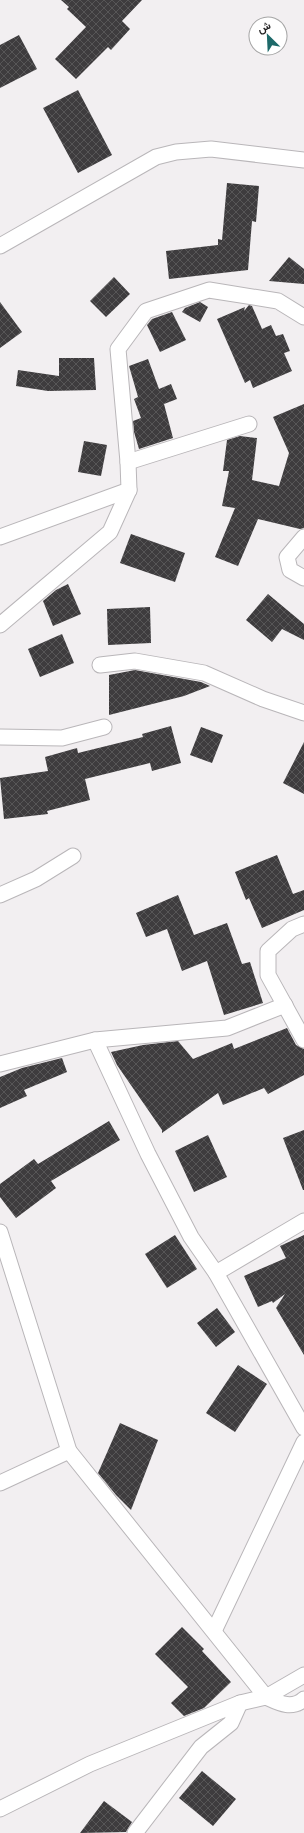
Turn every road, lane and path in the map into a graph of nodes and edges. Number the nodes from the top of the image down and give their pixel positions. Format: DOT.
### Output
graph roads {
  1 [pos="304,160"];
  2 [pos="1,245"];
  3 [pos="304,317"];
  4 [pos="249,424"];
  5 [pos="128,462"];
  6 [pos="129,490"];
  7 [pos="304,536"];
  8 [pos="0,537"];
  9 [pos="304,578"];
  10 [pos="0,625"];
  11 [pos="100,665"];
  12 [pos="304,713"];
  13 [pos="104,727"];
  14 [pos="0,737"];
  15 [pos="73,856"];
  16 [pos="0,895"];
  17 [pos="304,924"];
  18 [pos="285,1005"];
  19 [pos="95,1040"];
  20 [pos="304,1040"];
  21 [pos="0,1064"];
  22 [pos="304,1221"];
  23 [pos="0,1232"];
  24 [pos="216,1272"];
  25 [pos="304,1428"];
  26 [pos="304,1442"];
  27 [pos="69,1451"];
  28 [pos="0,1483"];
  29 [pos="214,1630"];
  30 [pos="304,1675"];
  31 [pos="266,1697"];
  32 [pos="304,1699"];
  33 [pos="240,1703"];
  34 [pos="0,1809"];
  35 [pos="135,1833"];
  1 -- 2 [label="street"];
  3 -- 5 [label="street"];
  4 -- 5 [label="street"];
  5 -- 6 [label="street"];
  6 -- 8 [label="street"];
  6 -- 10 [label="street"];
  7 -- 9 [label="street"];
  11 -- 12 [label="street"];
  13 -- 14 [label="street"];
  15 -- 16 [label="street"];
  17 -- 18 [label="street"];
  18 -- 19 [label="street"];
  18 -- 20 [label="street"];
  19 -- 21 [label="street"];
  19 -- 24 [label="street"];
  22 -- 24 [label="street"];
  23 -- 27 [label="street"];
  24 -- 25 [label="street"];
  26 -- 29 [label="street"];
  27 -- 28 [label="street"];
  27 -- 29 [label="street"];
  29 -- 31 [label="street"];
  30 -- 31 [label="street"];
  31 -- 32 [label="street"];
  31 -- 33 [label="street"];
  33 -- 34 [label="street"];
  33 -- 35 [label="street"];
}
